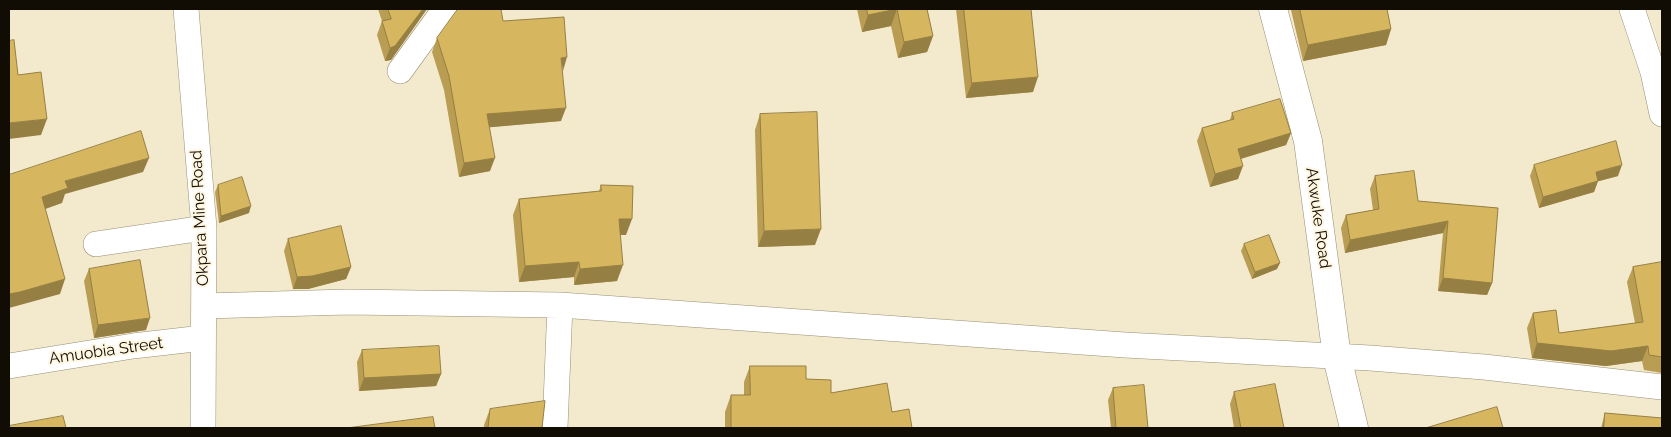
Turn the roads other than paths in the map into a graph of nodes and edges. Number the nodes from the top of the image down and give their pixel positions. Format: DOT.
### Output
graph roads {
  1 [pos="186,9"];
  2 [pos="445,9"];
  3 [pos="1273,9"];
  4 [pos="1632,9"];
  5 [pos="400,71"];
  6 [pos="1662,114"];
  7 [pos="204,228"];
  8 [pos="96,244"];
  9 [pos="204,306"];
  10 [pos="560,306"];
  11 [pos="203,338"];
  12 [pos="1337,357"];
  13 [pos="9,366"];
  14 [pos="1662,387"];
  15 [pos="203,428"];
  16 [pos="555,428"];
  17 [pos="1354,428"];
  1 -- 7 [label="street, Okpara Mine Road"];
  2 -- 5 [label="street"];
  3 -- 12 [label="main road, Akwuke Road"];
  4 -- 6 [label="street"];
  7 -- 8 [label="street"];
  7 -- 9 [label="street, Okpara Mine Road"];
  9 -- 10 [label="street"];
  9 -- 11 [label="street, Okpara Mine Road"];
  10 -- 12 [label="street"];
  10 -- 16 [label="street"];
  11 -- 13 [label="street, Amuobia Street"];
  11 -- 15 [label="street, Okpara Mine Road"];
  12 -- 14 [label="street"];
  12 -- 17 [label="main road, Akwuke Road"];
}
